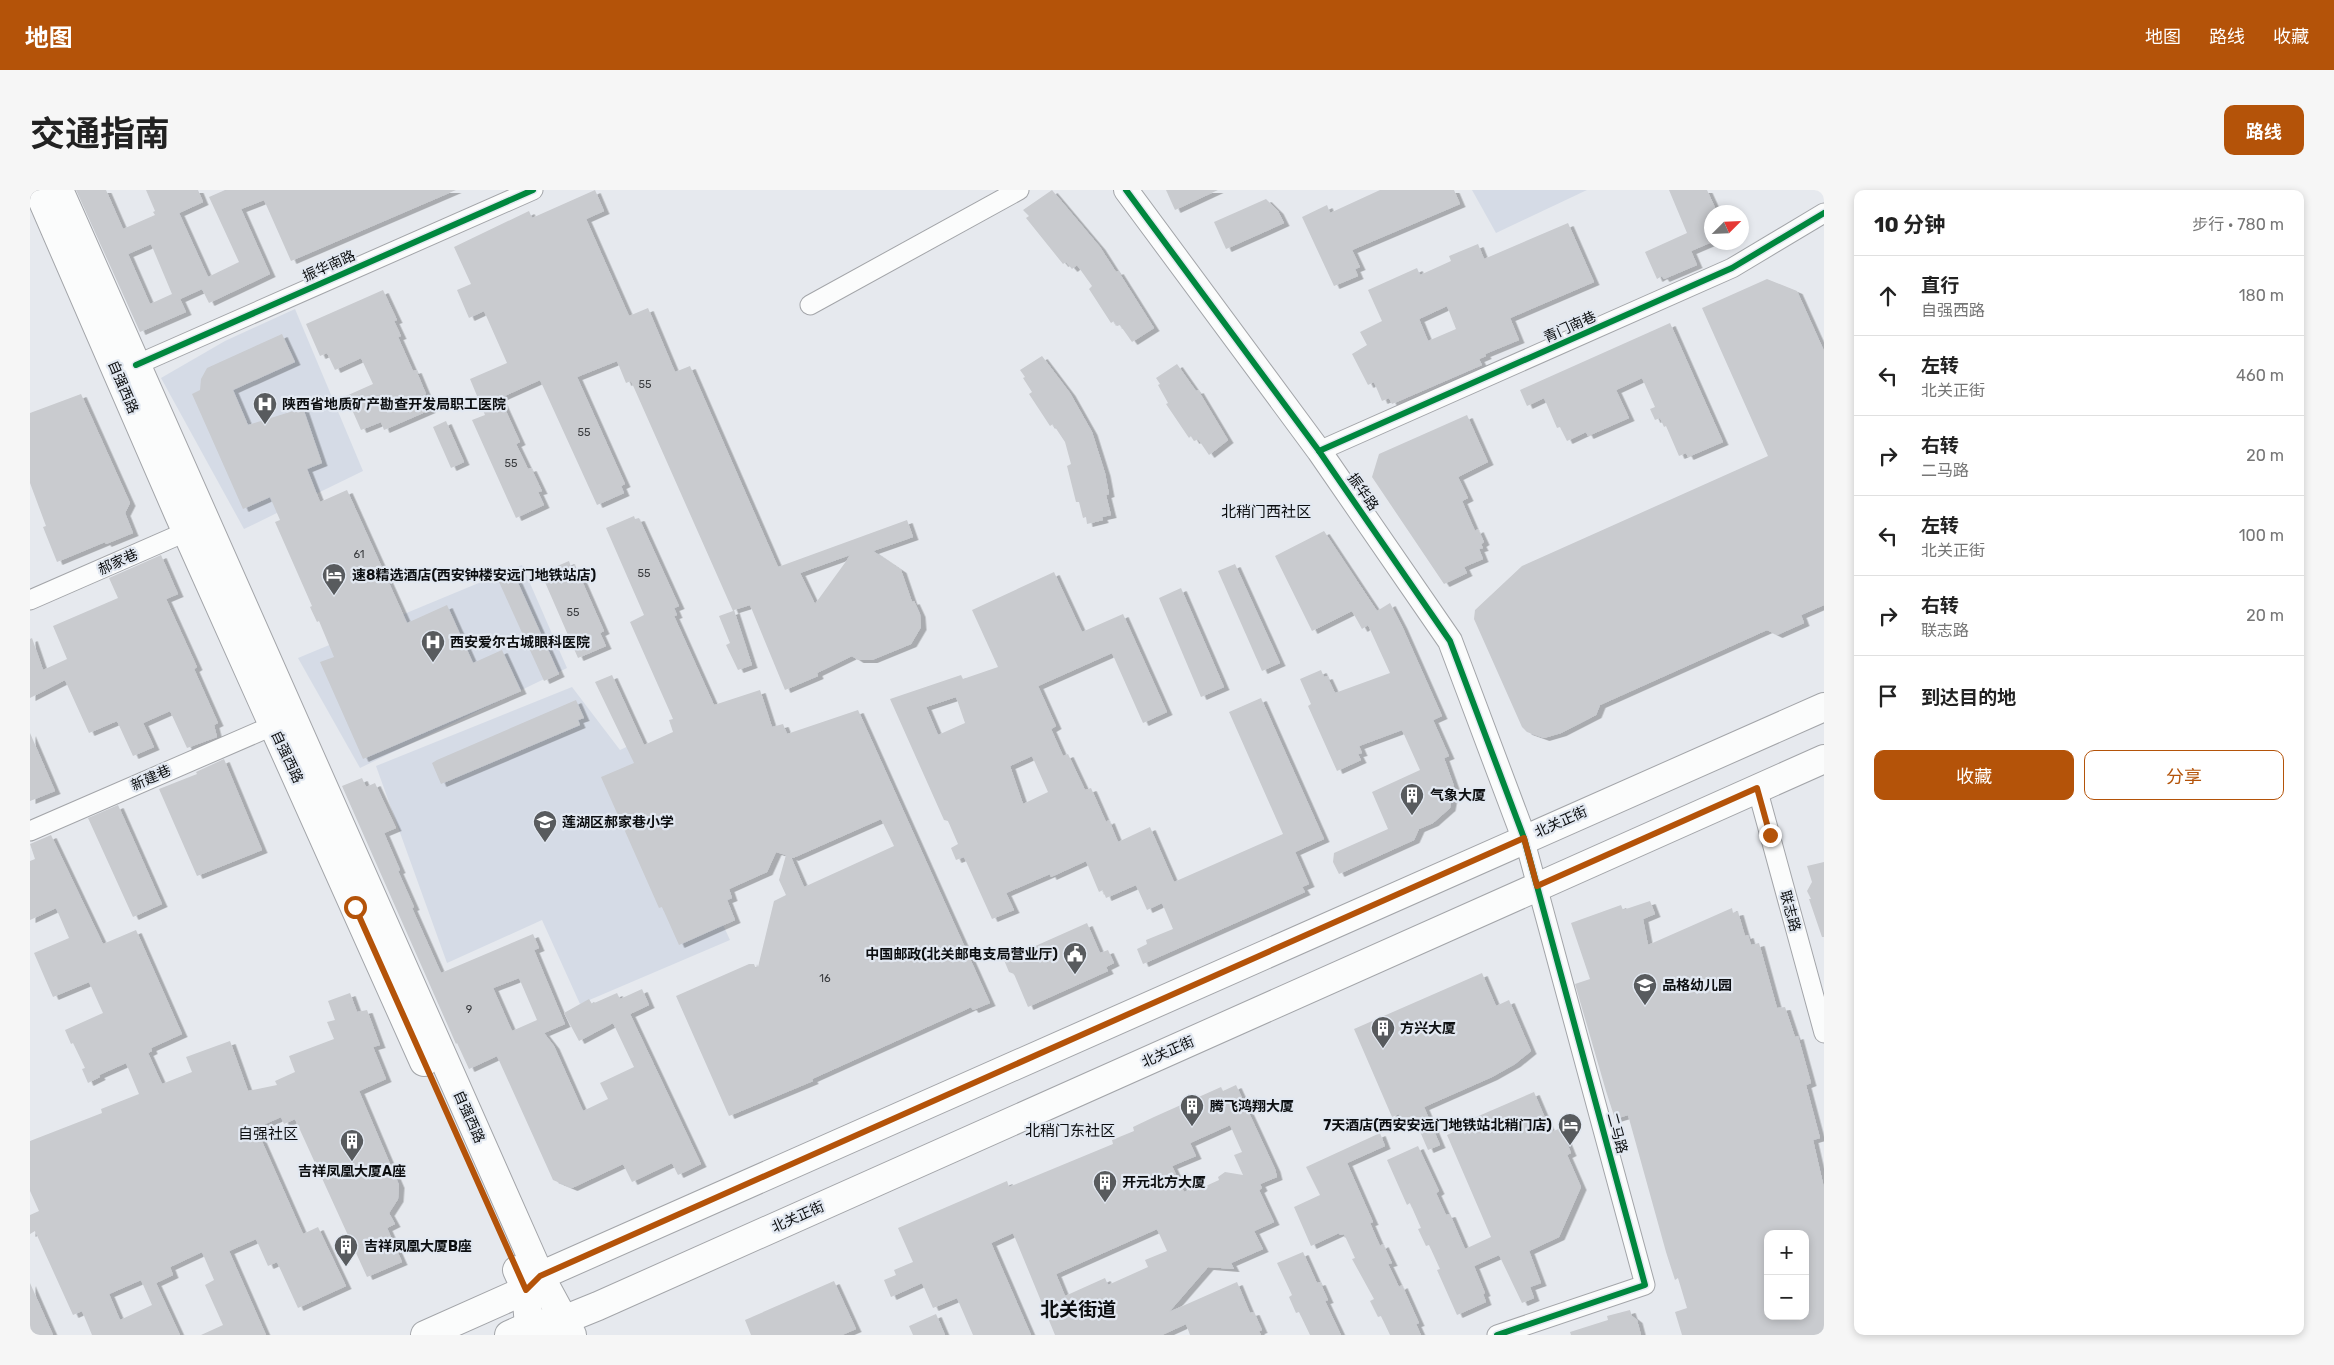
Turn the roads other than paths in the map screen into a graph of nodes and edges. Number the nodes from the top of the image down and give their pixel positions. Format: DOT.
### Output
graph roads {
  1 [pos="38,190"];
  2 [pos="59,190"];
  3 [pos="533,190"];
  4 [pos="1019,190"];
  5 [pos="1126,190"];
  6 [pos="1824,213"];
  7 [pos="810,305"];
  8 [pos="136,365"];
  9 [pos="1319,451"];
  10 [pos="196,527"];
  11 [pos="30,600"];
  12 [pos="1824,707"];
  13 [pos="272,726"];
  14 [pos="1824,759"];
  15 [pos="1757,788"];
  16 [pos="30,831"];
  17 [pos="1524,838"];
  18 [pos="1537,886"];
  19 [pos="1824,1033"];
  20 [pos="533,1283"];
  21 [pos="569,1327"];
  22 [pos="524,1332"];
  23 [pos="425,1335"];
  24 [pos="1497,1335"];
  1 -- 10 [label="main road, 自强西路"];
  2 -- 8 [label="main road, 自强西路"];
  3 -- 8 [label="street, 振华南路"];
  4 -- 7 [label="street"];
  5 -- 9 [label="street, 振华路"];
  6 -- 9 [label="street, 青门南巷"];
  8 -- 10 [label="main road, 自强西路"];
  9 -- 17 [label="street, 振华路"];
  10 -- 11 [label="street, 郝家巷"];
  10 -- 13 [label="main road, 自强西路"];
  10 -- 20 [label="main road, 自强西路"];
  12 -- 17 [label="main road, 北关正街"];
  13 -- 16 [label="street, 新建巷"];
  13 -- 20 [label="main road, 自强西路"];
  14 -- 15 [label="main road, 北关正街"];
  15 -- 18 [label="main road, 北关正街"];
  15 -- 19 [label="street, 联志路"];
  17 -- 18 [label="street, 二马路"];
  17 -- 20 [label="main road, 北关正街"];
  18 -- 21 [label="main road, 北关正街"];
  18 -- 24 [label="street, 二马路"];
  20 -- 21 [label="main road"];
  20 -- 22 [label="main road, 自强西路"];
  20 -- 23 [label="main road, 北关正街"];
  21 -- 22 [label="main road, 北关正街"];
}
